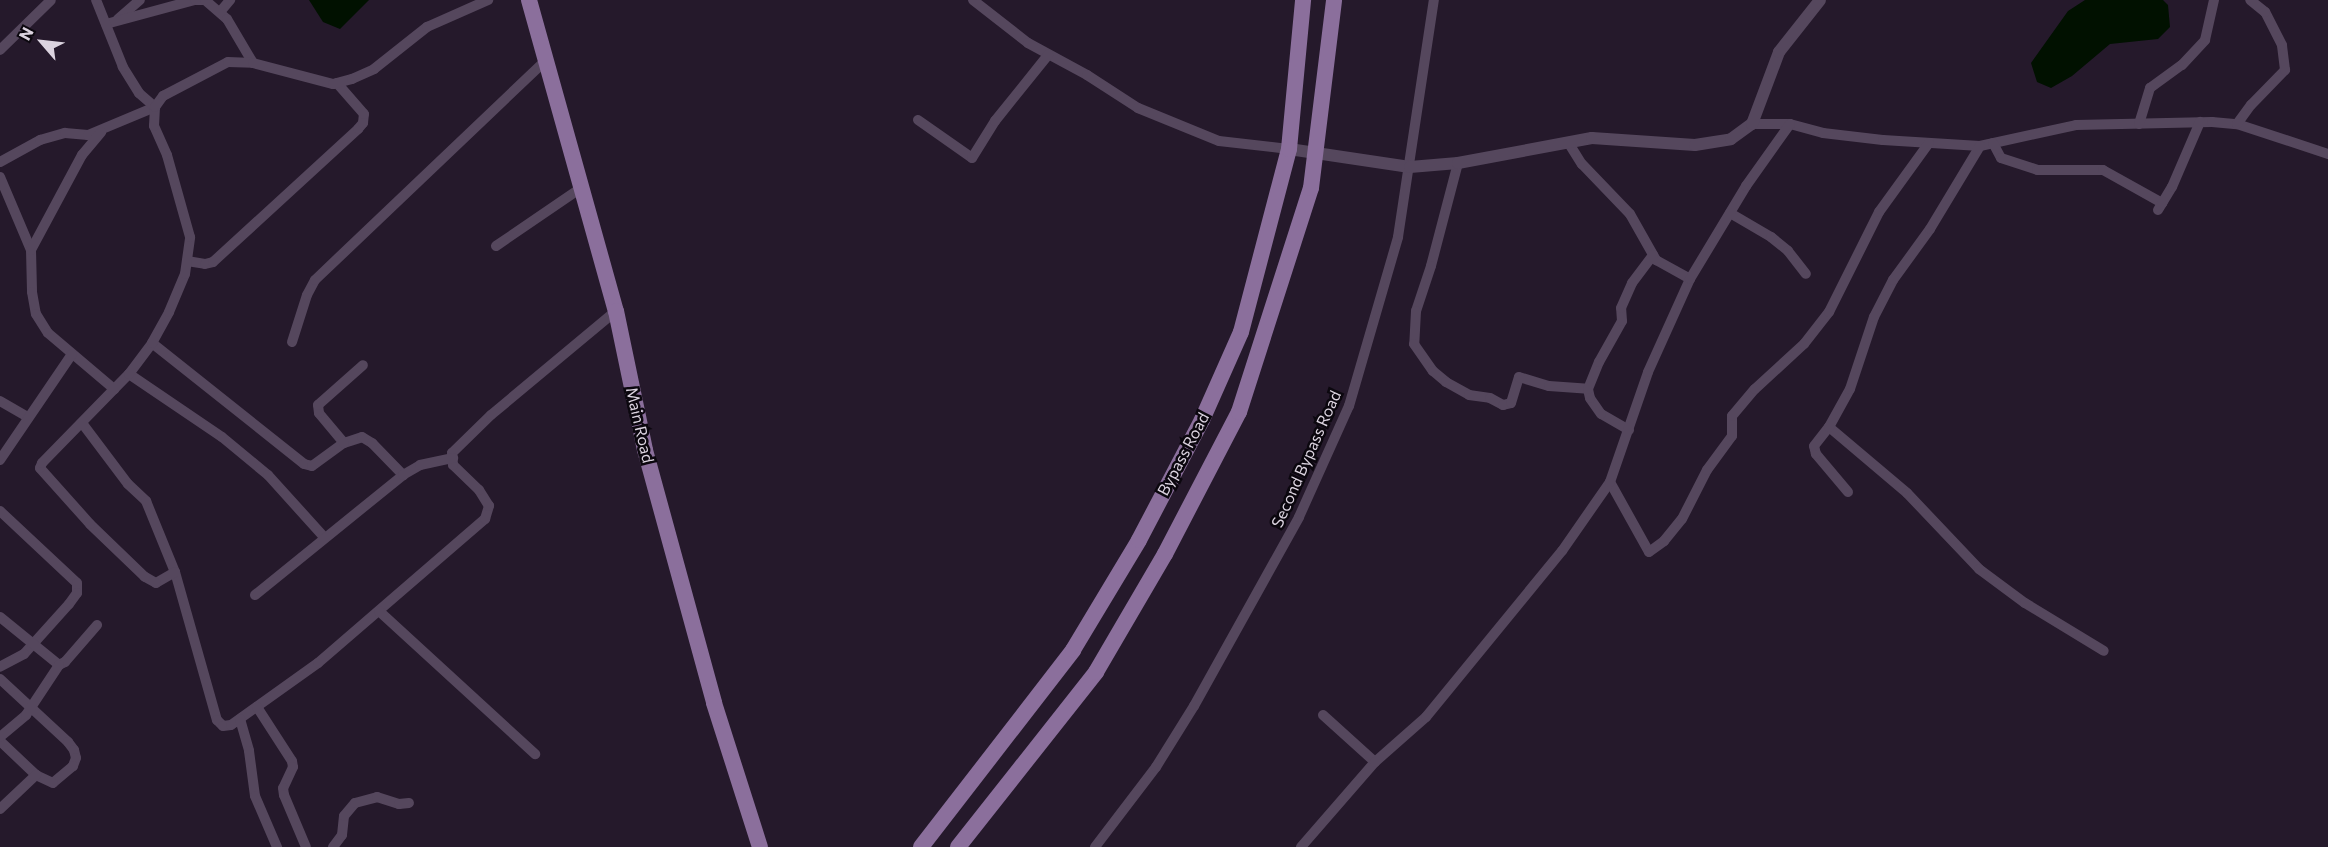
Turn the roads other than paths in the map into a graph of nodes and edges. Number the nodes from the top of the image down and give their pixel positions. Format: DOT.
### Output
graph roads {
  1 [pos="51,0"];
  2 [pos="96,0"];
  3 [pos="140,0"];
  4 [pos="230,0"];
  5 [pos="488,0"];
  6 [pos="529,0"];
  7 [pos="973,0"];
  8 [pos="1303,0"];
  9 [pos="1334,0"];
  10 [pos="1434,0"];
  11 [pos="1820,0"];
  12 [pos="2214,0"];
  13 [pos="2250,0"];
  14 [pos="220,12"];
  15 [pos="111,22"];
  16 [pos="0,50"];
  17 [pos="1048,55"];
  18 [pos="544,62"];
  19 [pos="253,63"];
  20 [pos="337,83"];
  21 [pos="155,108"];
  22 [pos="918,120"];
  23 [pos="2200,122"];
  24 [pos="1752,124"];
  25 [pos="1790,124"];
  26 [pos="2139,124"];
  27 [pos="2237,124"];
  28 [pos="102,130"];
  29 [pos="1568,142"];
  30 [pos="1929,143"];
  31 [pos="1993,143"];
  32 [pos="1980,146"];
  33 [pos="1289,149"];
  34 [pos="2328,153"];
  35 [pos="1316,155"];
  36 [pos="0,162"];
  37 [pos="1458,163"];
  38 [pos="1410,167"];
  39 [pos="0,177"];
  40 [pos="581,188"];
  41 [pos="1730,213"];
  42 [pos="496,246"];
  43 [pos="31,250"];
  44 [pos="1653,255"];
  45 [pos="187,261"];
  46 [pos="1806,274"];
  47 [pos="1690,279"];
  48 [pos="615,311"];
  49 [pos="292,342"];
  50 [pos="152,343"];
  51 [pos="72,354"];
  52 [pos="363,365"];
  53 [pos="129,374"];
  54 [pos="114,388"];
  55 [pos="1588,389"];
  56 [pos="0,401"];
  57 [pos="28,417"];
  58 [pos="82,423"];
  59 [pos="1829,427"];
  60 [pos="1629,430"];
  61 [pos="344,443"];
  62 [pos="453,458"];
  63 [pos="0,460"];
  64 [pos="403,475"];
  65 [pos="1610,482"];
  66 [pos="1848,492"];
  67 [pos="0,511"];
  68 [pos="324,537"];
  69 [pos="1139,540"];
  70 [pos="1165,554"];
  71 [pos="175,572"];
  72 [pos="255,596"];
  73 [pos="379,611"];
  74 [pos="0,617"];
  75 [pos="97,625"];
  76 [pos="31,644"];
  77 [pos="2104,651"];
  78 [pos="59,665"];
  79 [pos="0,667"];
  80 [pos="0,679"];
  81 [pos="257,707"];
  82 [pos="31,708"];
  83 [pos="1323,715"];
  84 [pos="240,719"];
  85 [pos="0,737"];
  86 [pos="0,741"];
  87 [pos="535,754"];
  88 [pos="1375,762"];
  89 [pos="36,775"];
  90 [pos="409,803"];
  91 [pos="0,808"];
  92 [pos="277,847"];
  93 [pos="306,847"];
  94 [pos="333,847"];
  95 [pos="760,847"];
  96 [pos="921,847"];
  97 [pos="958,847"];
  98 [pos="1095,847"];
  99 [pos="1301,847"];
  1 -- 16 [label="street"];
  2 -- 15 [label="street"];
  3 -- 15 [label="street"];
  4 -- 14 [label="street"];
  5 -- 20 [label="street"];
  6 -- 18 [label="main road, Main Road"];
  7 -- 17 [label="street"];
  8 -- 33 [label="main road, Bypass Road"];
  9 -- 35 [label="main road, Bypass Road"];
  10 -- 38 [label="street, Second Bypass Road"];
  11 -- 24 [label="street"];
  12 -- 26 [label="street"];
  13 -- 27 [label="street"];
  14 -- 15 [label="street"];
  14 -- 19 [label="street"];
  15 -- 21 [label="street"];
  17 -- 22 [label="street"];
  17 -- 33 [label="street"];
  18 -- 40 [label="main road, Main Road"];
  18 -- 49 [label="street"];
  19 -- 20 [label="street"];
  19 -- 21 [label="street"];
  20 -- 45 [label="street"];
  21 -- 28 [label="street"];
  21 -- 45 [label="street"];
  23 -- 26 [label="street"];
  23 -- 27 [label="street"];
  23 -- 31 [label="street"];
  24 -- 25 [label="street"];
  24 -- 29 [label="street"];
  25 -- 30 [label="street"];
  25 -- 41 [label="street"];
  26 -- 31 [label="street"];
  27 -- 34 [label="street"];
  28 -- 36 [label="street"];
  28 -- 43 [label="street"];
  29 -- 37 [label="street"];
  29 -- 44 [label="street"];
  30 -- 32 [label="street"];
  30 -- 65 [label="street"];
  31 -- 32 [label="street"];
  32 -- 59 [label="street"];
  33 -- 35 [label="street"];
  33 -- 69 [label="main road, Bypass Road"];
  35 -- 38 [label="street"];
  35 -- 70 [label="main road, Bypass Road"];
  37 -- 38 [label="street"];
  37 -- 55 [label="street"];
  38 -- 98 [label="street, Second Bypass Road"];
  39 -- 43 [label="street"];
  40 -- 42 [label="street"];
  40 -- 48 [label="main road, Main Road"];
  41 -- 46 [label="street"];
  41 -- 47 [label="street"];
  43 -- 51 [label="street"];
  44 -- 47 [label="street"];
  44 -- 55 [label="street"];
  45 -- 50 [label="street"];
  47 -- 60 [label="street"];
  48 -- 62 [label="street"];
  48 -- 95 [label="main road, Main Road"];
  50 -- 53 [label="street"];
  50 -- 61 [label="street"];
  51 -- 54 [label="street"];
  51 -- 57 [label="street"];
  52 -- 61 [label="street"];
  53 -- 54 [label="street"];
  53 -- 68 [label="street"];
  54 -- 58 [label="street"];
  55 -- 60 [label="street"];
  56 -- 57 [label="street"];
  57 -- 63 [label="street"];
  58 -- 71 [label="street"];
  58 -- 71 [label="street"];
  59 -- 66 [label="street"];
  59 -- 77 [label="street"];
  60 -- 65 [label="street"];
  61 -- 64 [label="street"];
  62 -- 64 [label="street"];
  62 -- 73 [label="street"];
  64 -- 68 [label="street"];
  65 -- 88 [label="street"];
  67 -- 76 [label="street"];
  68 -- 72 [label="street"];
  69 -- 70 [label="main road"];
  69 -- 96 [label="main road, Bypass Road"];
  70 -- 97 [label="main road, Bypass Road"];
  71 -- 84 [label="street"];
  73 -- 81 [label="street"];
  73 -- 87 [label="street"];
  74 -- 76 [label="street"];
  75 -- 78 [label="street"];
  76 -- 78 [label="street"];
  76 -- 79 [label="street"];
  78 -- 82 [label="street"];
  80 -- 82 [label="street"];
  81 -- 84 [label="street"];
  81 -- 93 [label="street"];
  82 -- 85 [label="street"];
  82 -- 89 [label="street"];
  83 -- 88 [label="street"];
  84 -- 92 [label="street"];
  86 -- 89 [label="street"];
  88 -- 99 [label="street"];
  89 -- 91 [label="street"];
  90 -- 94 [label="street"];
}
